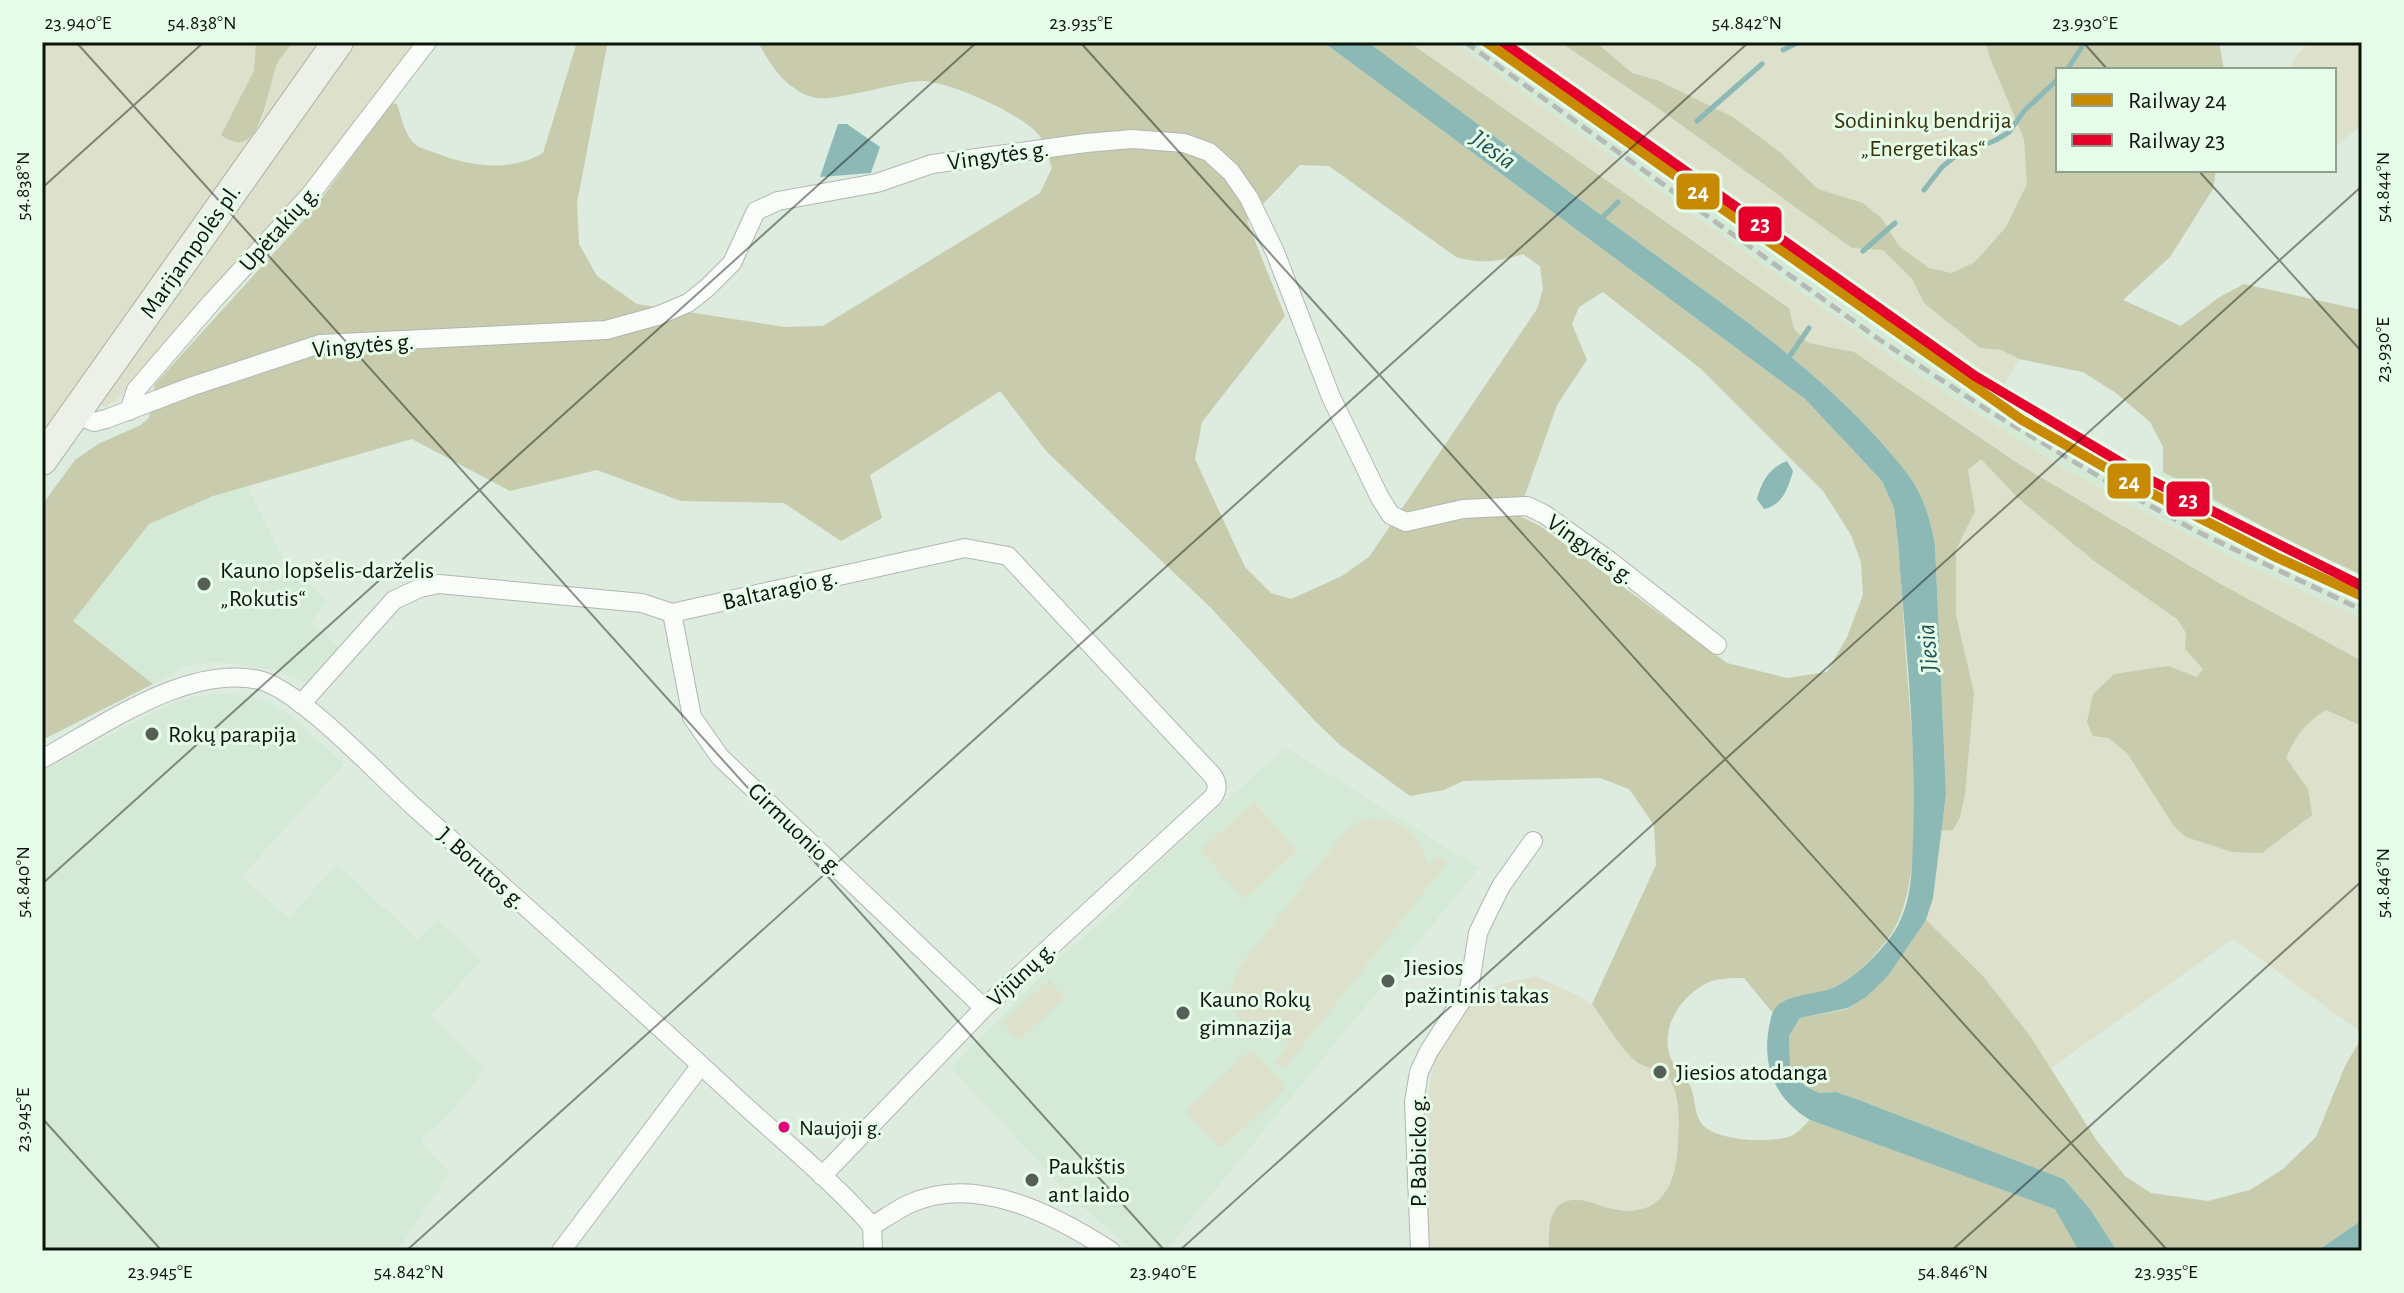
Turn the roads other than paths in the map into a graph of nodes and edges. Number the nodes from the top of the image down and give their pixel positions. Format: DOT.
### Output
graph roads {
  1 [pos="338,42"];
  2 [pos="427,42"];
  3 [pos="129,411"];
  4 [pos="75,414"];
  5 [pos="42,460"];
  6 [pos="672,613"];
  7 [pos="1717,645"];
  8 [pos="301,704"];
  9 [pos="42,759"];
  10 [pos="1213,776"];
  11 [pos="1533,841"];
  12 [pos="984,1008"];
  13 [pos="701,1065"];
  14 [pos="822,1176"];
  15 [pos="872,1226"];
  16 [pos="561,1251"];
  17 [pos="873,1251"];
  18 [pos="1111,1251"];
  19 [pos="1420,1251"];
  1 -- 4 [label="main road, Marijampolės pl."];
  2 -- 3 [label="street, Upėtakių g."];
  3 -- 4 [label="street, Vingytės g."];
  3 -- 7 [label="street, Vingytės g."];
  4 -- 5 [label="main road, Marijampolės pl."];
  6 -- 8 [label="street, Baltaragio g."];
  6 -- 10 [label="street, Baltaragio g."];
  6 -- 12 [label="street, Girmuonio g."];
  8 -- 9 [label="street, J. Borutos g."];
  8 -- 13 [label="street, J. Borutos g."];
  10 -- 12 [label="street, Vijūnų g."];
  11 -- 19 [label="street, P. Babicko g."];
  12 -- 14 [label="street, Vijūnų g."];
  13 -- 14 [label="street, J. Borutos g."];
  13 -- 16 [label="street"];
  14 -- 15 [label="street, J. Borutos g."];
  15 -- 17 [label="street"];
  15 -- 18 [label="street"];
}
